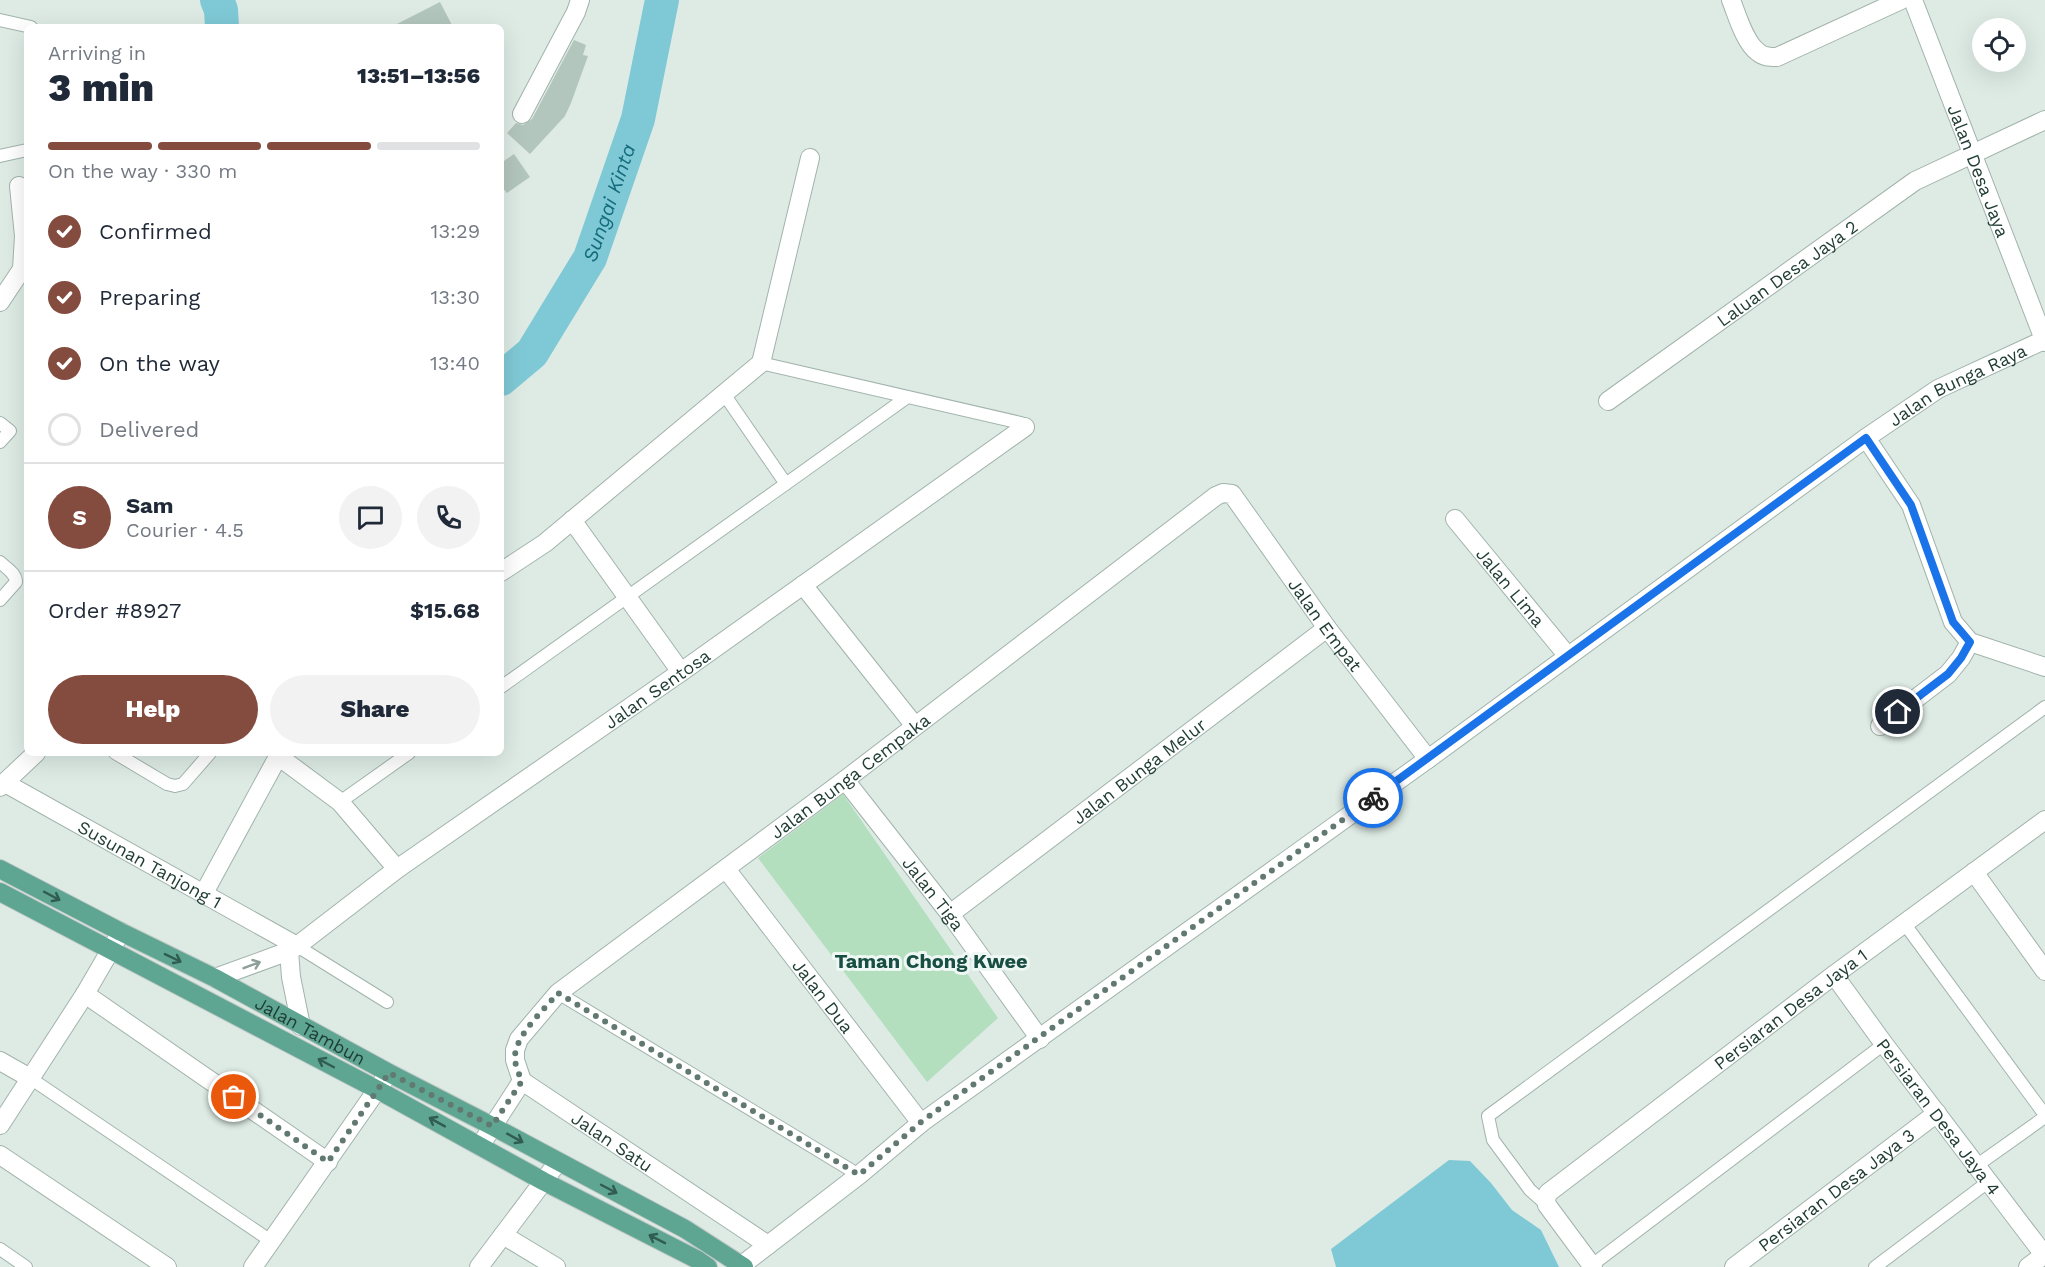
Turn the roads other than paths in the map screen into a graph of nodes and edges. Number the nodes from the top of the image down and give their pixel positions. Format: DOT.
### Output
graph roads {
  1 [pos="580,0"];
  2 [pos="1731,0"];
  3 [pos="1901,0"];
  4 [pos="1912,0"];
  5 [pos="0,20"];
  6 [pos="24,25"];
  7 [pos="522,114"];
  8 [pos="2045,120"];
  9 [pos="24,151"];
  10 [pos="1972,155"];
  11 [pos="0,156"];
  12 [pos="810,158"];
  13 [pos="19,186"];
  14 [pos="0,303"];
  15 [pos="2045,341"];
  16 [pos="761,363"];
  17 [pos="724,394"];
  18 [pos="906,398"];
  19 [pos="1608,401"];
  20 [pos="0,423"];
  21 [pos="1025,427"];
  22 [pos="1866,438"];
  23 [pos="0,442"];
  24 [pos="786,484"];
  25 [pos="1223,493"];
  26 [pos="1455,519"];
  27 [pos="572,520"];
  28 [pos="0,562"];
  29 [pos="504,570"];
  30 [pos="803,585"];
  31 [pos="627,597"];
  32 [pos="0,600"];
  33 [pos="1327,627"];
  34 [pos="1970,642"];
  35 [pos="1567,655"];
  36 [pos="2045,667"];
  37 [pos="681,672"];
  38 [pos="504,685"];
  39 [pos="2045,707"];
  40 [pos="915,726"];
  41 [pos="1880,726"];
  42 [pos="33,756"];
  43 [pos="120,756"];
  44 [pos="207,756"];
  45 [pos="278,756"];
  46 [pos="280,756"];
  47 [pos="404,756"];
  48 [pos="1428,759"];
  49 [pos="845,780"];
  50 [pos="2,785"];
  51 [pos="340,802"];
  52 [pos="2045,820"];
  53 [pos="0,869"];
  54 [pos="397,869"];
  55 [pos="726,869"];
  56 [pos="1974,872"];
  57 [pos="0,892"];
  58 [pos="204,893"];
  59 [pos="950,914"];
  60 [pos="1904,923"];
  61 [pos="121,932"];
  62 [pos="293,948"];
  63 [pos="111,949"];
  64 [pos="2045,971"];
  65 [pos="1834,975"];
  66 [pos="215,978"];
  67 [pos="558,993"];
  68 [pos="85,994"];
  69 [pos="387,1002"];
  70 [pos="301,1026"];
  71 [pos="1040,1039"];
  72 [pos="1884,1044"];
  73 [pos="0,1061"];
  74 [pos="389,1073"];
  75 [pos="30,1078"];
  76 [pos="522,1081"];
  77 [pos="378,1090"];
  78 [pos="1937,1113"];
  79 [pos="2045,1116"];
  80 [pos="921,1122"];
  81 [pos="0,1125"];
  82 [pos="492,1126"];
  83 [pos="480,1146"];
  84 [pos="0,1155"];
  85 [pos="558,1161"];
  86 [pos="328,1162"];
  87 [pos="1976,1166"];
  88 [pos="859,1175"];
  89 [pos="543,1180"];
  90 [pos="1988,1182"];
  91 [pos="1547,1205"];
  92 [pos="503,1235"];
  93 [pos="271,1241"];
  94 [pos="768,1245"];
  95 [pos="0,1249"];
  96 [pos="2044,1256"];
  97 [pos="743,1266"];
  98 [pos="1592,1266"];
  99 [pos="26,1267"];
  100 [pos="167,1267"];
  101 [pos="253,1267"];
  102 [pos="479,1267"];
  103 [pos="556,1267"];
  104 [pos="708,1267"];
  105 [pos="1734,1267"];
  106 [pos="1875,1267"];
  107 [pos="2028,1267"];
  1 -- 7 [label="street"];
  2 -- 3 [label="street"];
  4 -- 10 [label="street, Jalan Desa Jaya"];
  5 -- 6 [label="lane"];
  8 -- 10 [label="street, Laluan Desa Jaya 2"];
  9 -- 11 [label="lane"];
  10 -- 15 [label="street, Jalan Desa Jaya"];
  10 -- 19 [label="street, Laluan Desa Jaya 2"];
  12 -- 16 [label="street"];
  13 -- 14 [label="street"];
  15 -- 22 [label="street, Jalan Bunga Raya"];
  16 -- 17 [label="street"];
  16 -- 18 [label="lane"];
  17 -- 24 [label="lane"];
  17 -- 27 [label="street"];
  18 -- 21 [label="lane"];
  18 -- 24 [label="lane"];
  20 -- 23 [label="lane"];
  21 -- 30 [label="street, Jalan Sentosa"];
  22 -- 34 [label="street"];
  22 -- 35 [label="street, Jalan Bunga Raya"];
  24 -- 31 [label="lane"];
  25 -- 33 [label="street, Jalan Empat"];
  25 -- 40 [label="street, Jalan Bunga Cempaka"];
  26 -- 35 [label="street, Jalan Lima"];
  27 -- 29 [label="street"];
  27 -- 31 [label="street"];
  28 -- 32 [label="lane"];
  30 -- 37 [label="street, Jalan Sentosa"];
  30 -- 40 [label="street"];
  31 -- 37 [label="street"];
  31 -- 38 [label="lane"];
  33 -- 48 [label="street, Jalan Empat"];
  33 -- 59 [label="street, Jalan Bunga Melur"];
  34 -- 36 [label="street"];
  34 -- 41 [label="street"];
  35 -- 48 [label="street, Jalan Bunga Raya"];
  37 -- 54 [label="street, Jalan Sentosa"];
  39 -- 91 [label="lane"];
  40 -- 49 [label="street, Jalan Bunga Cempaka"];
  42 -- 50 [label="street"];
  43 -- 44 [label="lane"];
  45 -- 58 [label="street"];
  46 -- 51 [label="street"];
  47 -- 51 [label="lane"];
  48 -- 71 [label="street, Jalan Bunga Raya"];
  49 -- 55 [label="street, Jalan Bunga Cempaka"];
  49 -- 59 [label="street, Jalan Tiga"];
  50 -- 58 [label="street, Susunan Tanjong 1"];
  51 -- 54 [label="street"];
  52 -- 56 [label="street, Persiaran Desa Jaya 1"];
  53 -- 61 [label="main road, Jalan Tambun, one-way"];
  54 -- 62 [label="street, Jalan Sentosa"];
  55 -- 67 [label="street, Jalan Bunga Cempaka"];
  55 -- 80 [label="street, Jalan Dua"];
  56 -- 60 [label="street, Persiaran Desa Jaya 1"];
  56 -- 64 [label="street"];
  57 -- 63 [label="main road, Jalan Tambun"];
  58 -- 62 [label="street, Susunan Tanjong 1"];
  59 -- 71 [label="street, Jalan Tiga"];
  60 -- 65 [label="street, Persiaran Desa Jaya 1"];
  60 -- 79 [label="lane"];
  61 -- 63 [label="street"];
  61 -- 66 [label="main road, Jalan Tambun, one-way"];
  66 -- 62 [label="street, Jalan Sentosa, one-way"];
  62 -- 69 [label="lane"];
  62 -- 70 [label="street"];
  63 -- 68 [label="street"];
  77 -- 63 [label="main road, Jalan Tambun, one-way"];
  65 -- 72 [label="street, Persiaran Desa Jaya 4"];
  65 -- 91 [label="street, Persiaran Desa Jaya 1"];
  66 -- 70 [label="main road, Jalan Tambun"];
  67 -- 76 [label="street, Jalan Bunga Cempaka"];
  67 -- 88 [label="lane"];
  68 -- 75 [label="street"];
  68 -- 86 [label="street"];
  70 -- 74 [label="main road, Jalan Tambun"];
  71 -- 80 [label="street, Jalan Bunga Raya"];
  72 -- 78 [label="street, Persiaran Desa Jaya 4"];
  72 -- 98 [label="lane"];
  73 -- 75 [label="street"];
  74 -- 77 [label="street"];
  74 -- 82 [label="main road, Jalan Tambun"];
  75 -- 81 [label="street"];
  75 -- 93 [label="lane"];
  76 -- 82 [label="street"];
  76 -- 94 [label="street, Jalan Satu"];
  83 -- 77 [label="main road, Jalan Tambun, one-way"];
  77 -- 86 [label="street"];
  78 -- 87 [label="street, Persiaran Desa Jaya 4"];
  78 -- 105 [label="street, Persiaran Desa Jaya 3"];
  79 -- 87 [label="lane"];
  80 -- 88 [label="street, Jalan Bunga Raya"];
  82 -- 83 [label="street"];
  82 -- 85 [label="main road, Jalan Tambun, one-way"];
  83 -- 89 [label="main road, Jalan Tambun"];
  84 -- 100 [label="street"];
  85 -- 89 [label="street"];
  85 -- 97 [label="main road, Jalan Tambun, one-way"];
  86 -- 93 [label="street"];
  87 -- 90 [label="street, Persiaran Desa Jaya 4"];
  88 -- 94 [label="street, Jalan Bunga Raya"];
  89 -- 92 [label="street"];
  104 -- 89 [label="main road, Jalan Tambun, one-way"];
  90 -- 96 [label="street, Persiaran Desa Jaya 4"];
  90 -- 106 [label="lane"];
  91 -- 98 [label="street"];
  92 -- 102 [label="street"];
  92 -- 103 [label="street"];
  93 -- 101 [label="street"];
  94 -- 97 [label="street, Jalan Bunga Raya"];
  95 -- 99 [label="lane"];
  96 -- 107 [label="street"];
}
